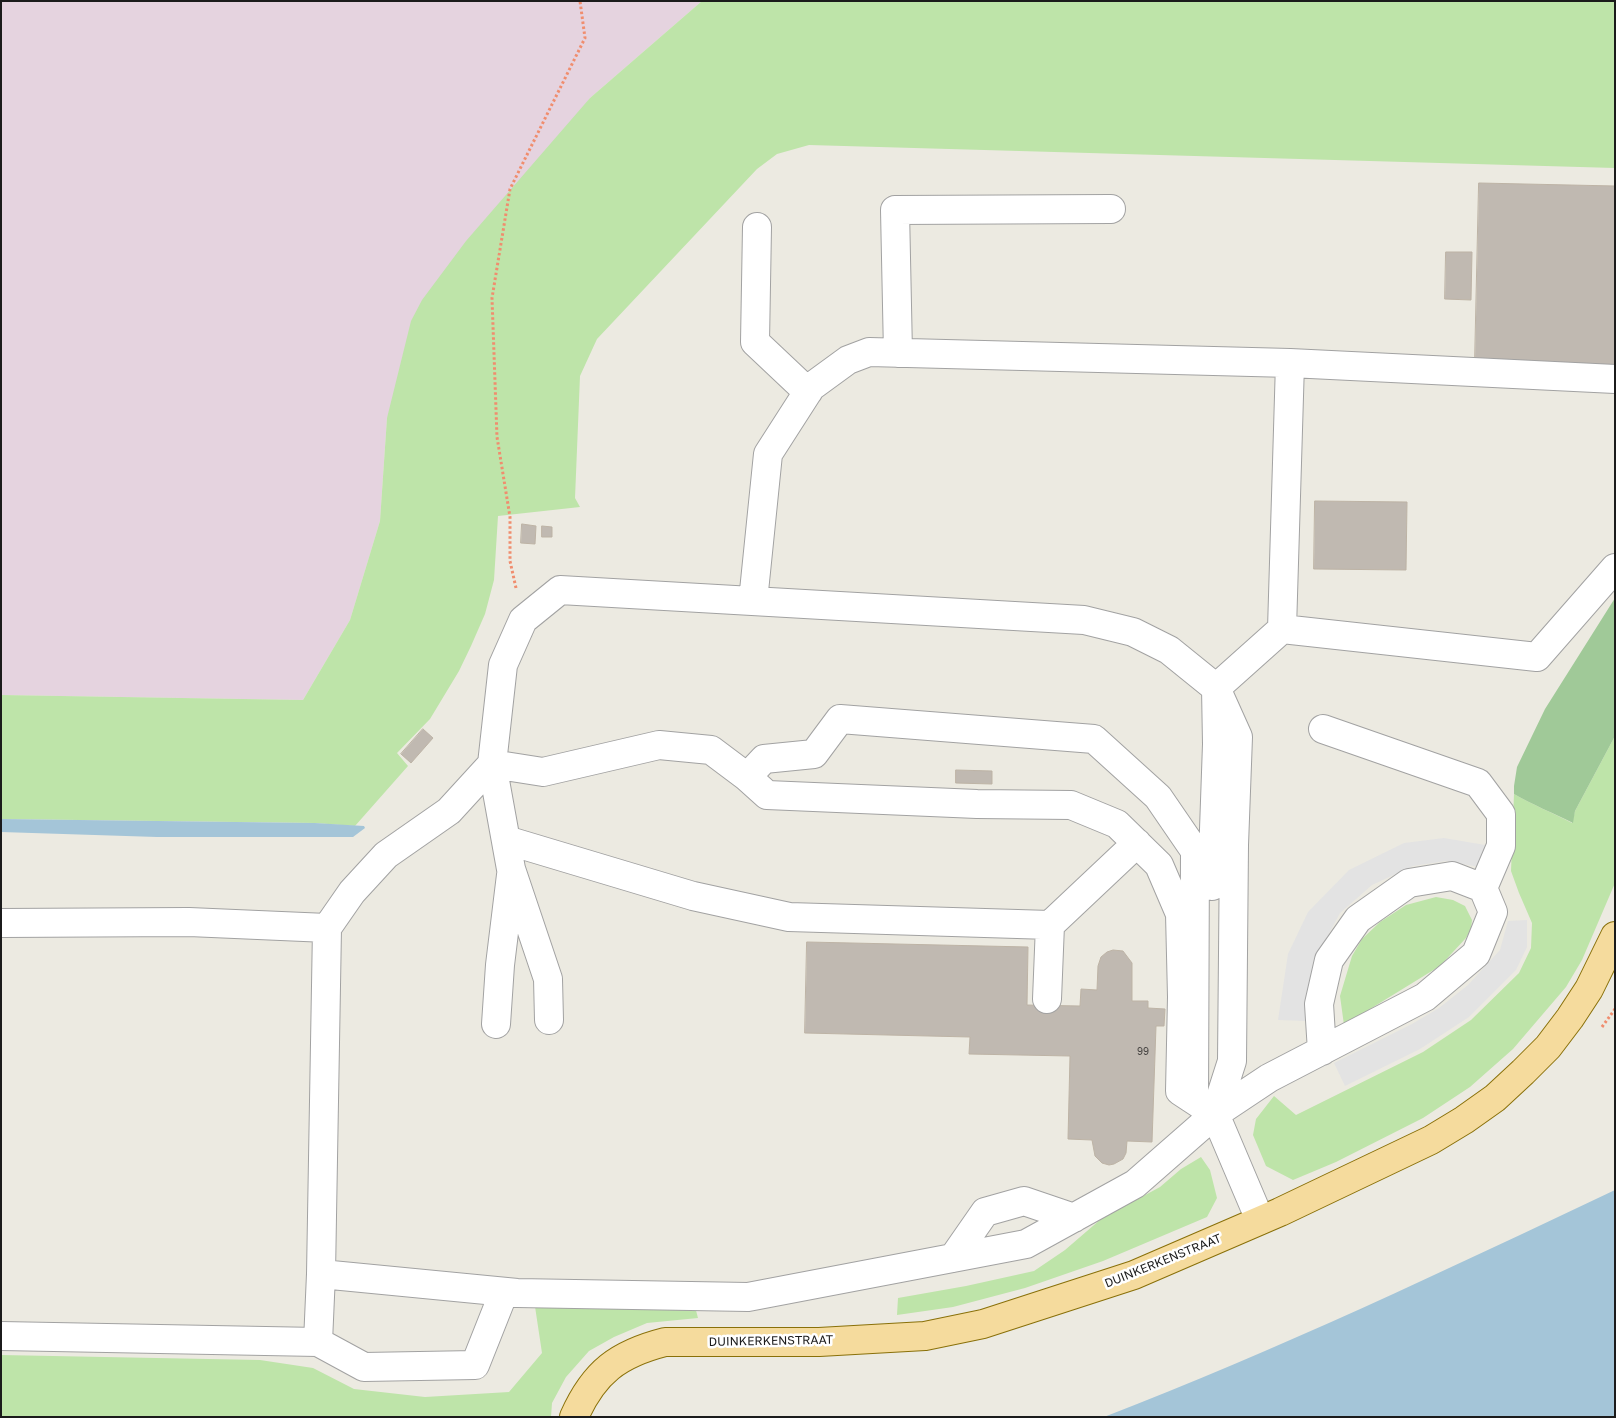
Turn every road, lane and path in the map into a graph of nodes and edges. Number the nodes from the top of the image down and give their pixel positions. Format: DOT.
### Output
graph roads {
  1 [pos="580,1"];
  2 [pos="1111,210"];
  3 [pos="757,227"];
  4 [pos="898,352"];
  5 [pos="1290,363"];
  6 [pos="1615,379"];
  7 [pos="808,392"];
  8 [pos="1615,568"];
  9 [pos="752,601"];
  10 [pos="523,620"];
  11 [pos="1282,629"];
  12 [pos="1216,688"];
  13 [pos="1323,729"];
  14 [pos="492,764"];
  15 [pos="747,777"];
  16 [pos="506,840"];
  17 [pos="1137,843"];
  18 [pos="512,869"];
  19 [pos="1483,888"];
  20 [pos="1,923"];
  21 [pos="1050,925"];
  22 [pos="327,928"];
  23 [pos="1615,936"];
  24 [pos="1047,999"];
  25 [pos="548,1020"];
  26 [pos="496,1024"];
  27 [pos="1322,1051"];
  28 [pos="1204,1107"];
  29 [pos="1074,1218"];
  30 [pos="1260,1220"];
  31 [pos="953,1258"];
  32 [pos="321,1274"];
  33 [pos="504,1292"];
  34 [pos="1,1336"];
  35 [pos="318,1342"];
  36 [pos="574,1417"];
  1 -- 10 [label="path"];
  2 -- 4 [label="lane"];
  3 -- 7 [label="lane"];
  4 -- 5 [label="lane"];
  4 -- 7 [label="lane"];
  5 -- 6 [label="lane"];
  5 -- 11 [label="lane"];
  7 -- 9 [label="lane"];
  8 -- 11 [label="lane"];
  9 -- 10 [label="lane"];
  9 -- 12 [label="lane"];
  10 -- 14 [label="lane"];
  11 -- 12 [label="lane"];
  12 -- 28 [label="lane"];
  13 -- 19 [label="lane"];
  14 -- 15 [label="lane"];
  14 -- 16 [label="lane"];
  14 -- 22 [label="lane"];
  15 -- 17 [label="lane"];
  15 -- 28 [label="lane"];
  16 -- 18 [label="lane"];
  16 -- 21 [label="lane"];
  17 -- 21 [label="lane"];
  17 -- 28 [label="lane"];
  18 -- 25 [label="lane"];
  18 -- 26 [label="lane"];
  19 -- 27 [label="lane"];
  19 -- 27 [label="lane"];
  20 -- 22 [label="lane"];
  21 -- 24 [label="lane"];
  22 -- 32 [label="lane"];
  23 -- 30 [label="main road, DUINKERKENSTRAAT"];
  27 -- 28 [label="lane"];
  28 -- 29 [label="lane"];
  28 -- 30 [label="lane"];
  29 -- 31 [label="lane"];
  29 -- 31 [label="lane"];
  30 -- 36 [label="main road, DUINKERKENSTRAAT"];
  31 -- 33 [label="lane"];
  32 -- 33 [label="lane"];
  32 -- 35 [label="lane"];
  33 -- 35 [label="lane"];
  34 -- 35 [label="lane"];
}
